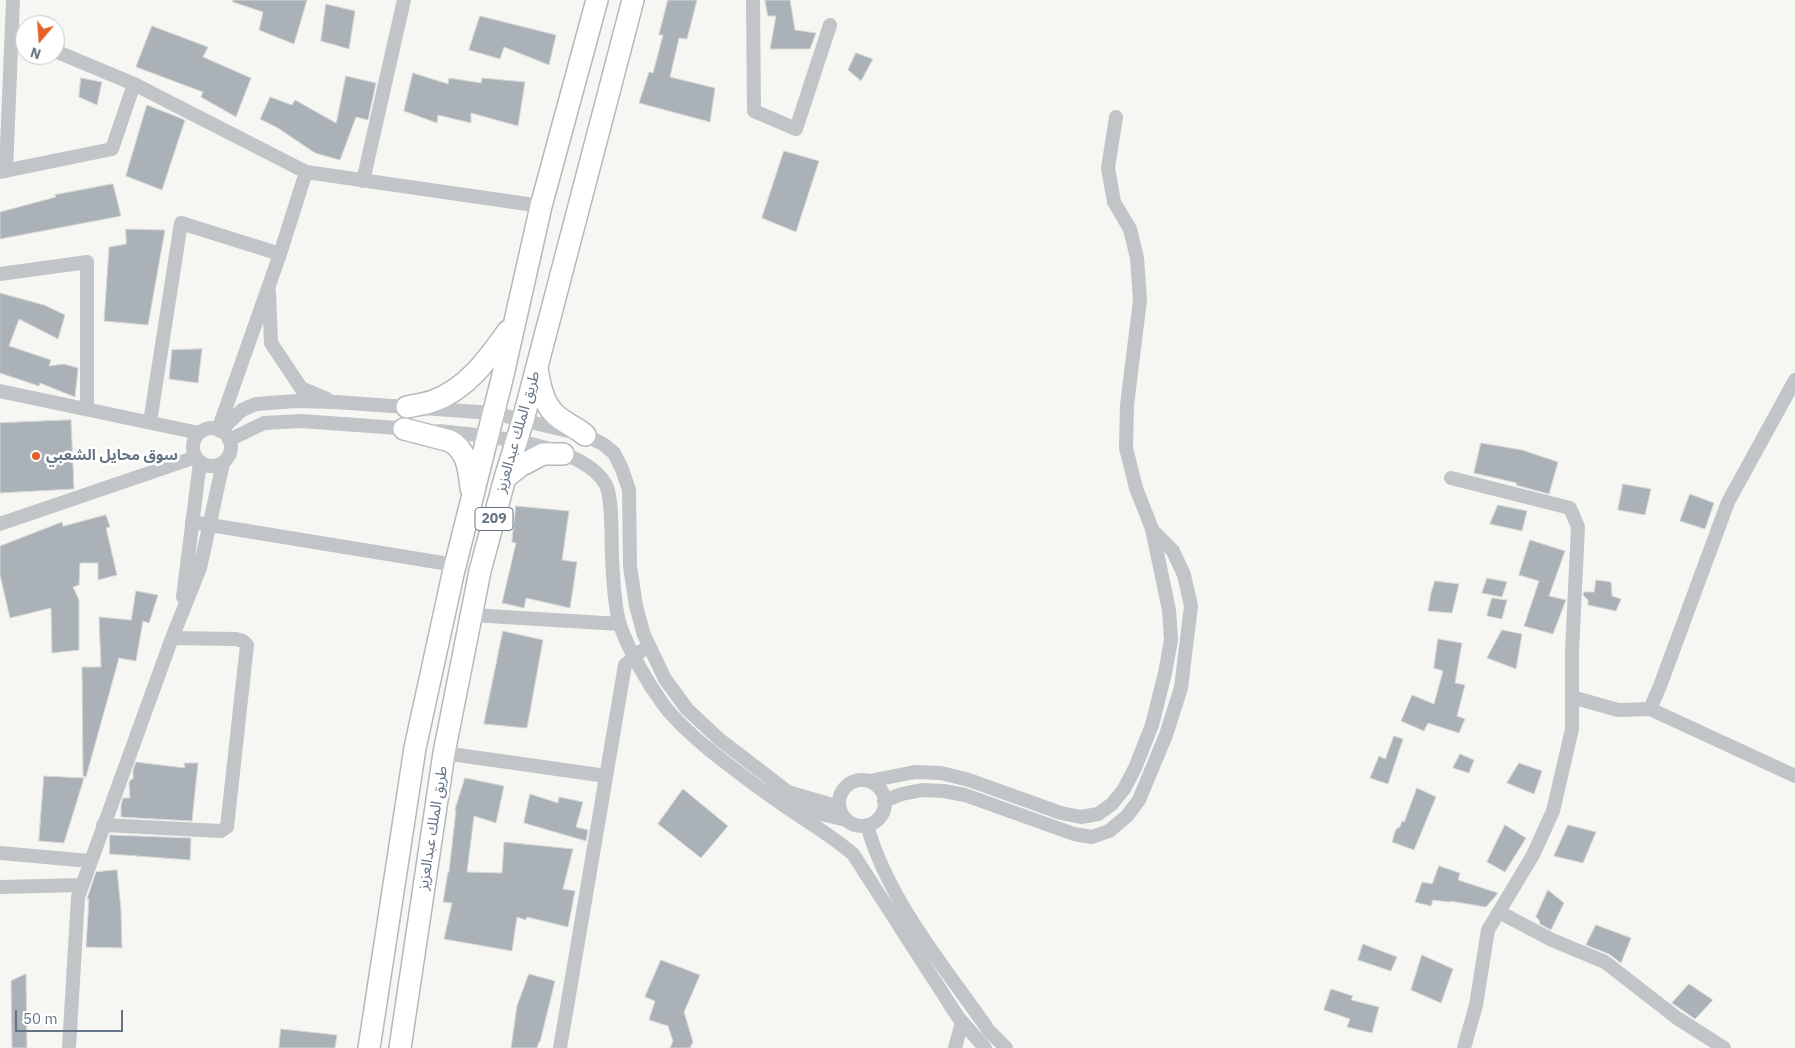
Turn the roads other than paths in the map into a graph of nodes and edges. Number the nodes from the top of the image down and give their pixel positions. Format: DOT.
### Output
graph roads {
  1 [pos="13,0"];
  2 [pos="404,0"];
  3 [pos="597,0"];
  4 [pos="633,0"];
  5 [pos="753,0"];
  6 [pos="830,25"];
  7 [pos="12,33"];
  8 [pos="15,34"];
  9 [pos="65,55"];
  10 [pos="134,84"];
  11 [pos="1116,117"];
  12 [pos="3,172"];
  13 [pos="306,172"];
  14 [pos="363,181"];
  15 [pos="541,206"];
  16 [pos="280,254"];
  17 [pos="0,274"];
  18 [pos="268,283"];
  19 [pos="514,322"];
  20 [pos="537,367"];
  21 [pos="1795,380"];
  22 [pos="0,391"];
  23 [pos="335,402"];
  24 [pos="407,407"];
  25 [pos="86,409"];
  26 [pos="493,413"];
  27 [pos="523,420"];
  28 [pos="150,422"];
  29 [pos="404,429"];
  30 [pos="222,433"];
  31 [pos="199,434"];
  32 [pos="488,435"];
  33 [pos="585,435"];
  34 [pos="516,441"];
  35 [pos="564,454"];
  36 [pos="198,459"];
  37 [pos="223,463"];
  38 [pos="505,478"];
  39 [pos="1451,478"];
  40 [pos="472,497"];
  41 [pos="192,522"];
  42 [pos="0,524"];
  43 [pos="209,525"];
  44 [pos="1152,529"];
  45 [pos="455,565"];
  46 [pos="182,610"];
  47 [pos="472,615"];
  48 [pos="620,624"];
  49 [pos="172,638"];
  50 [pos="649,645"];
  51 [pos="634,656"];
  52 [pos="1572,697"];
  53 [pos="1650,709"];
  54 [pos="444,753"];
  55 [pos="1795,775"];
  56 [pos="606,776"];
  57 [pos="869,781"];
  58 [pos="884,801"];
  59 [pos="781,804"];
  60 [pos="839,807"];
  61 [pos="846,820"];
  62 [pos="103,825"];
  63 [pos="867,825"];
  64 [pos="0,853"];
  65 [pos="90,861"];
  66 [pos="81,886"];
  67 [pos="0,887"];
  68 [pos="1499,912"];
  69 [pos="962,1022"];
  70 [pos="69,1048"];
  71 [pos="369,1048"];
  72 [pos="400,1048"];
  73 [pos="560,1048"];
  74 [pos="955,1048"];
  75 [pos="985,1048"];
  76 [pos="1006,1048"];
  77 [pos="1464,1048"];
  78 [pos="1724,1048"];
  1 -- 7 [label="street"];
  2 -- 14 [label="street"];
  3 -- 15 [label="main road, طريق الملك عبدالعزيز / 209"];
  4 -- 20 [label="main road, طريق الملك عبدالعزيز / 209"];
  5 -- 6 [label="street"];
  7 -- 8 [label="street"];
  7 -- 12 [label="street"];
  9 -- 10 [label="street"];
  10 -- 12 [label="street"];
  10 -- 13 [label="street"];
  11 -- 44 [label="street"];
  13 -- 14 [label="street"];
  13 -- 16 [label="street"];
  14 -- 15 [label="street"];
  15 -- 19 [label="main road, طريق الملك عبدالعزيز / 209"];
  16 -- 18 [label="street"];
  16 -- 28 [label="street"];
  17 -- 25 [label="street"];
  18 -- 23 [label="street"];
  18 -- 30 [label="street"];
  19 -- 24 [label="main road"];
  19 -- 26 [label="main road, طريق الملك عبدالعزيز / 209"];
  20 -- 27 [label="main road, طريق الملك عبدالعزيز / 209"];
  20 -- 33 [label="main road"];
  21 -- 53 [label="street"];
  22 -- 25 [label="street"];
  23 -- 24 [label="street"];
  23 -- 30 [label="street"];
  24 -- 26 [label="street"];
  25 -- 28 [label="street"];
  26 -- 27 [label="street"];
  26 -- 32 [label="main road, طريق الملك عبدالعزيز / 209"];
  27 -- 33 [label="street"];
  27 -- 34 [label="main road, طريق الملك عبدالعزيز / 209"];
  28 -- 31 [label="street"];
  29 -- 30 [label="street"];
  29 -- 32 [label="street"];
  29 -- 40 [label="main road"];
  30 -- 31 [label="street"];
  30 -- 37 [label="street"];
  31 -- 36 [label="street"];
  32 -- 34 [label="street"];
  32 -- 40 [label="main road, طريق الملك عبدالعزيز / 209"];
  33 -- 50 [label="street"];
  34 -- 35 [label="street"];
  34 -- 38 [label="main road, طريق الملك عبدالعزيز / 209"];
  35 -- 38 [label="main road"];
  35 -- 48 [label="street"];
  36 -- 37 [label="street"];
  36 -- 41 [label="street"];
  36 -- 42 [label="street"];
  37 -- 43 [label="street"];
  38 -- 47 [label="main road, طريق الملك عبدالعزيز / 209"];
  39 -- 52 [label="street"];
  40 -- 45 [label="main road, طريق الملك عبدالعزيز / 209"];
  41 -- 43 [label="street"];
  41 -- 46 [label="street"];
  43 -- 45 [label="street"];
  43 -- 46 [label="street"];
  44 -- 57 [label="street"];
  44 -- 58 [label="street"];
  45 -- 71 [label="main road, طريق الملك عبدالعزيز / 209"];
  46 -- 49 [label="street"];
  47 -- 48 [label="street"];
  47 -- 54 [label="main road, طريق الملك عبدالعزيز / 209"];
  48 -- 51 [label="street"];
  49 -- 62 [label="street"];
  49 -- 62 [label="street"];
  50 -- 51 [label="street"];
  50 -- 60 [label="street"];
  51 -- 56 [label="street"];
  51 -- 59 [label="street"];
  52 -- 53 [label="street"];
  52 -- 68 [label="street"];
  53 -- 55 [label="street"];
  54 -- 56 [label="street"];
  54 -- 72 [label="main road, طريق الملك عبدالعزيز / 209"];
  56 -- 73 [label="street"];
  57 -- 58 [label="street"];
  57 -- 60 [label="street"];
  58 -- 63 [label="street"];
  59 -- 61 [label="street"];
  59 -- 69 [label="street"];
  60 -- 61 [label="street"];
  61 -- 63 [label="street"];
  62 -- 65 [label="street"];
  63 -- 76 [label="street"];
  64 -- 65 [label="street"];
  65 -- 66 [label="street"];
  66 -- 67 [label="street"];
  66 -- 70 [label="street"];
  68 -- 77 [label="street"];
  68 -- 78 [label="street"];
  69 -- 74 [label="street"];
  69 -- 75 [label="street"];
}
